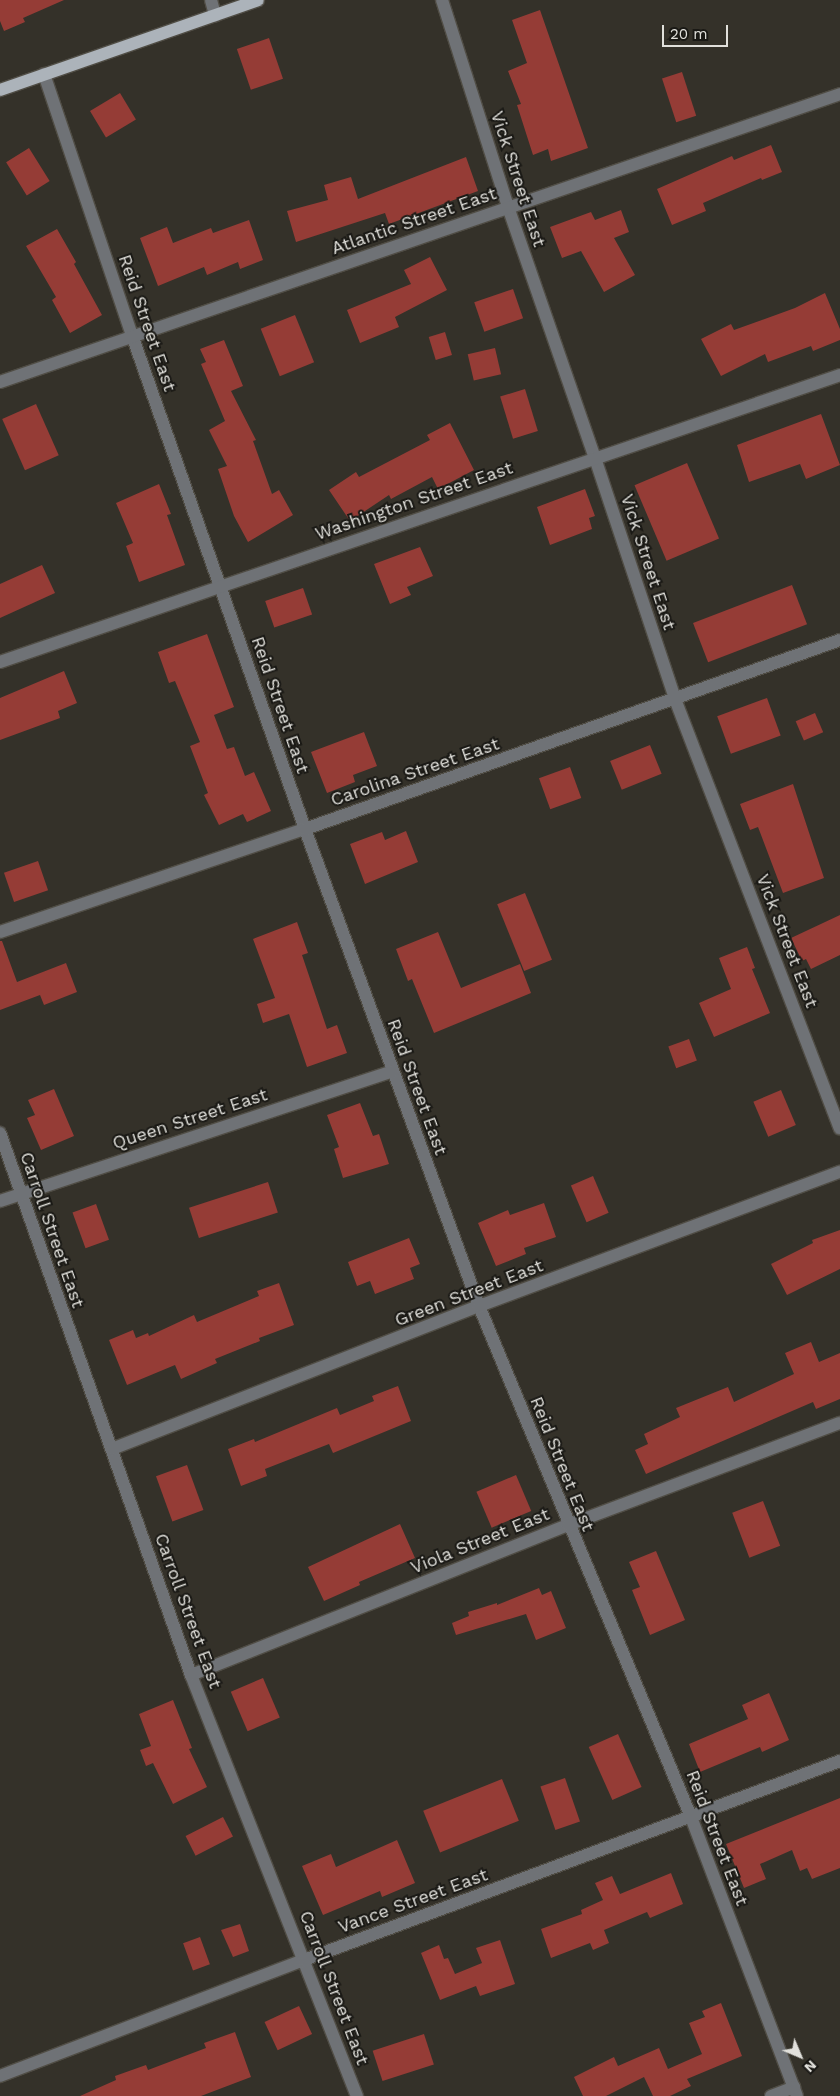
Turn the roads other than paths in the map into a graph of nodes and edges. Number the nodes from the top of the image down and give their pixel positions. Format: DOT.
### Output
graph roads {
  1 [pos="211,0"];
  2 [pos="258,0"];
  3 [pos="442,0"];
  4 [pos="216,15"];
  5 [pos="44,74"];
  6 [pos="0,90"];
  7 [pos="840,94"];
  8 [pos="508,207"];
  9 [pos="133,338"];
  10 [pos="840,375"];
  11 [pos="0,382"];
  12 [pos="595,458"];
  13 [pos="220,586"];
  14 [pos="840,640"];
  15 [pos="0,662"];
  16 [pos="674,699"];
  17 [pos="305,829"];
  18 [pos="0,932"];
  19 [pos="392,1071"];
  20 [pos="840,1128"];
  21 [pos="0,1133"];
  22 [pos="840,1172"];
  23 [pos="20,1194"];
  24 [pos="0,1201"];
  25 [pos="479,1306"];
  26 [pos="840,1423"];
  27 [pos="112,1449"];
  28 [pos="568,1525"];
  29 [pos="191,1675"];
  30 [pos="840,1761"];
  31 [pos="690,1817"];
  32 [pos="304,1960"];
  33 [pos="0,2076"];
  34 [pos="795,2092"];
  35 [pos="357,2096"];
  36 [pos="771,2096"];
  1 -- 4 [label="street"];
  2 -- 4 [label="main road"];
  3 -- 8 [label="street, Vick Street East"];
  4 -- 5 [label="main road"];
  5 -- 6 [label="main road"];
  5 -- 9 [label="street, Reid Street East"];
  7 -- 8 [label="street, Atlantic Street East"];
  8 -- 9 [label="street, Atlantic Street East"];
  8 -- 12 [label="street, Vick Street East"];
  9 -- 11 [label="street, Atlantic Street East"];
  9 -- 13 [label="street, Reid Street East"];
  10 -- 12 [label="street, Washington Street East"];
  12 -- 13 [label="street, Washington Street East"];
  12 -- 16 [label="street, Vick Street East"];
  13 -- 15 [label="street, Washington Street East"];
  13 -- 17 [label="street, Reid Street East"];
  14 -- 16 [label="street, Carolina Street East"];
  16 -- 17 [label="street, Carolina Street East"];
  16 -- 20 [label="street, Vick Street East"];
  17 -- 18 [label="street, Carolina Street East"];
  17 -- 19 [label="street, Reid Street East"];
  19 -- 23 [label="street, Queen Street East"];
  19 -- 25 [label="street, Reid Street East"];
  21 -- 23 [label="street, Carroll Street East"];
  22 -- 25 [label="street, Green Street East"];
  23 -- 24 [label="street, Queen Street East"];
  23 -- 27 [label="street, Carroll Street East"];
  25 -- 27 [label="street, Green Street East"];
  25 -- 28 [label="street, Reid Street East"];
  26 -- 28 [label="street, Viola Street East"];
  27 -- 29 [label="street, Carroll Street East"];
  28 -- 29 [label="street, Viola Street East"];
  28 -- 31 [label="street, Reid Street East"];
  29 -- 32 [label="street, Carroll Street East"];
  30 -- 31 [label="street, Vance Street East"];
  31 -- 32 [label="street, Vance Street East"];
  31 -- 34 [label="street, Reid Street East"];
  32 -- 33 [label="street, Vance Street East"];
  32 -- 35 [label="street, Carroll Street East"];
  34 -- 36 [label="street"];
}
